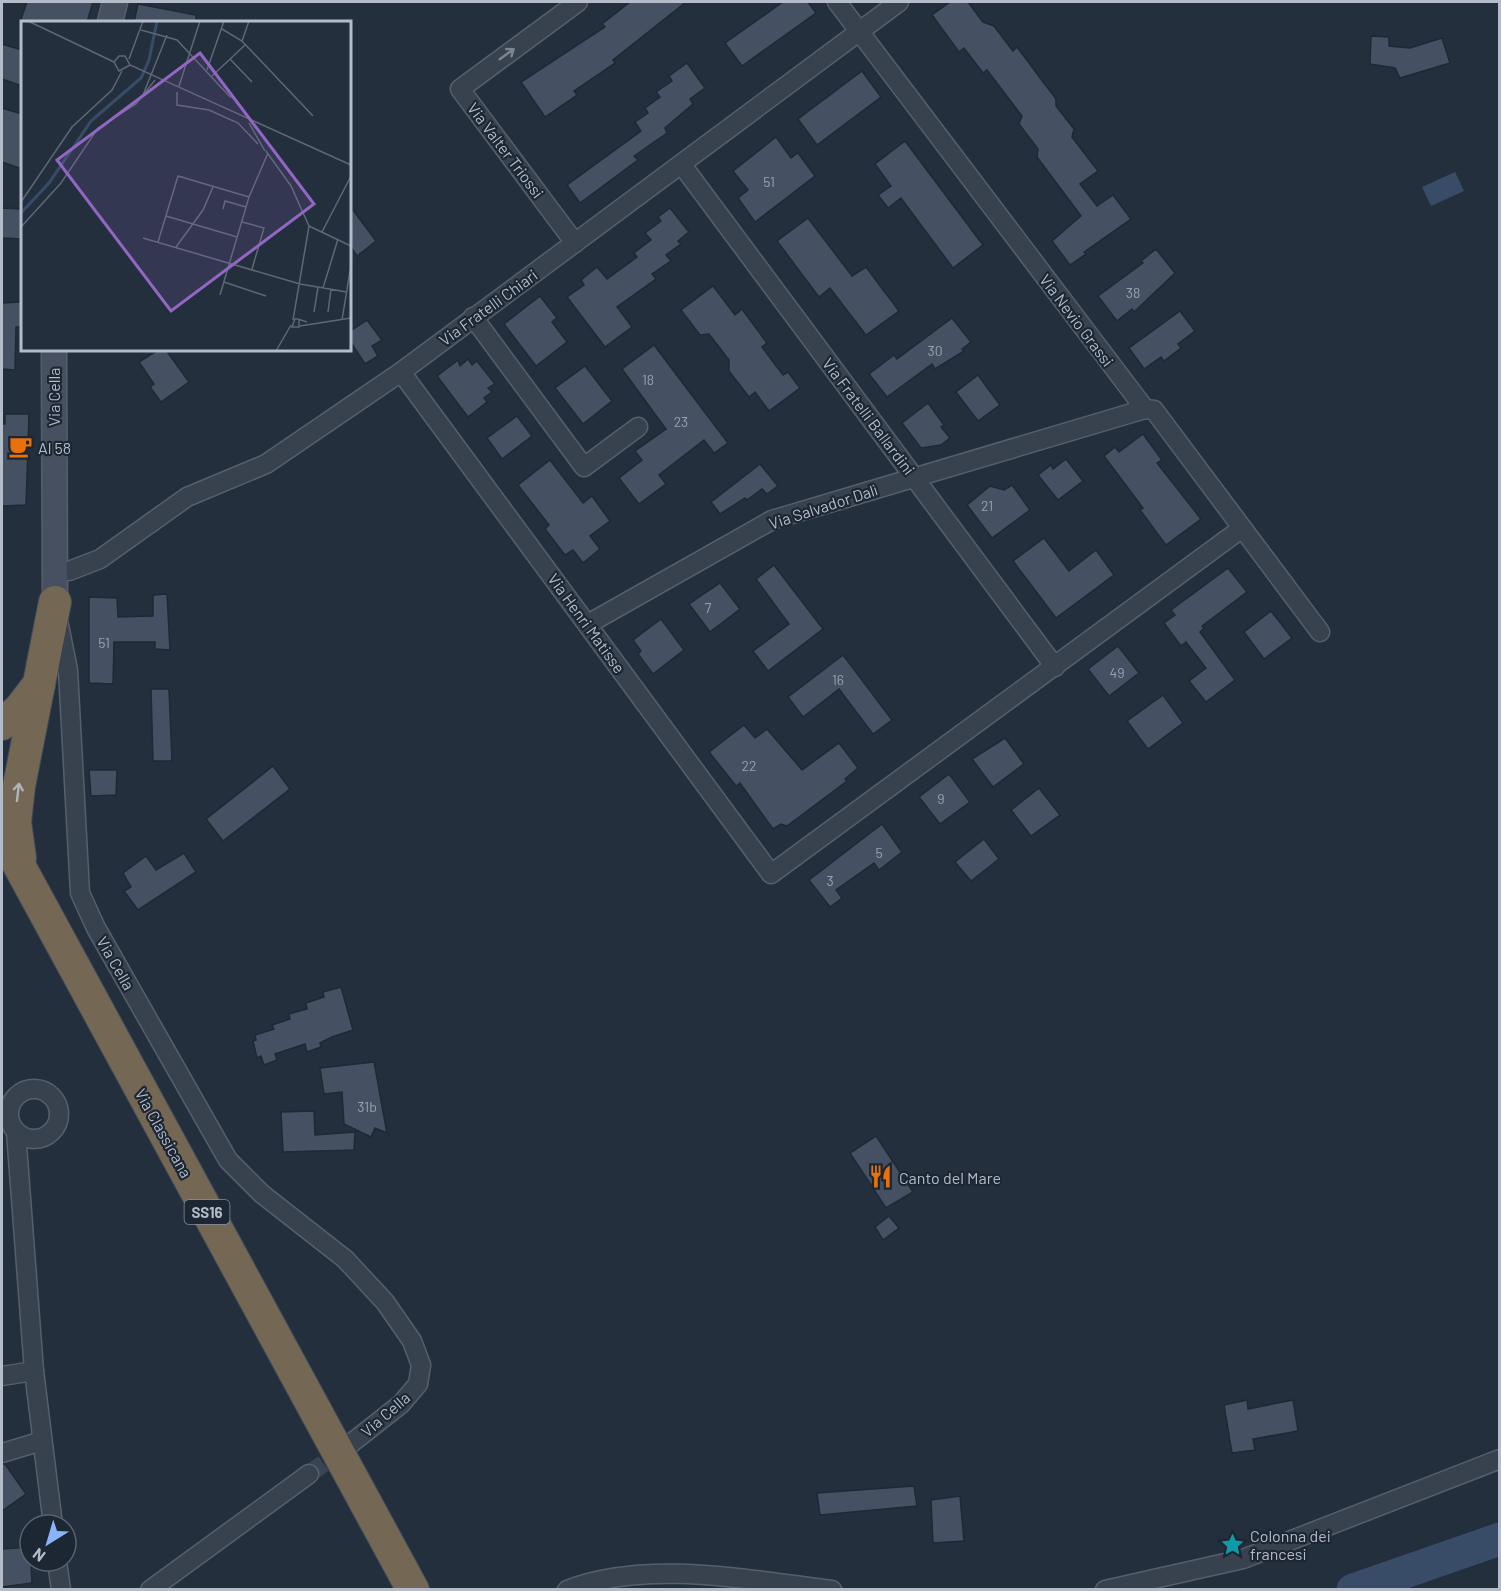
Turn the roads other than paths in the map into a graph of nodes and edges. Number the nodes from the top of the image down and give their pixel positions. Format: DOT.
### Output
graph roads {
  1 [pos="115,2"];
  2 [pos="578,2"];
  3 [pos="837,2"];
  4 [pos="899,2"];
  5 [pos="110,21"];
  6 [pos="859,32"];
  7 [pos="682,165"];
  8 [pos="575,243"];
  9 [pos="473,317"];
  10 [pos="54,351"];
  11 [pos="401,372"];
  12 [pos="1145,409"];
  13 [pos="638,427"];
  14 [pos="914,477"];
  15 [pos="1241,529"];
  16 [pos="55,571"];
  17 [pos="55,602"];
  18 [pos="588,624"];
  19 [pos="1320,632"];
  20 [pos="1055,668"];
  21 [pos="41,681"];
  22 [pos="2,723"];
  23 [pos="2,834"];
  24 [pos="11,874"];
  25 [pos="16,1132"];
  26 [pos="34,1371"];
  27 [pos="2,1376"];
  28 [pos="42,1441"];
  29 [pos="349,1445"];
  30 [pos="2,1453"];
  31 [pos="1500,1458"];
  32 [pos="309,1474"];
  33 [pos="51,1513"];
  34 [pos="59,1573"];
  35 [pos="617,1578"];
  36 [pos="61,1590"];
  37 [pos="150,1590"];
  38 [pos="390,1590"];
  39 [pos="412,1590"];
  40 [pos="567,1590"];
  41 [pos="602,1590"];
  42 [pos="832,1590"];
  43 [pos="1106,1590"];
  1 -- 5 [label="street"];
  8 -- 2 [label="street, Via Valter Triossi, one-way"];
  3 -- 6 [label="street, Via Nevio Grassi"];
  4 -- 6 [label="street, Via Fratelli Chiari"];
  6 -- 7 [label="street, Via Fratelli Chiari"];
  6 -- 12 [label="street, Via Nevio Grassi"];
  7 -- 8 [label="street, Via Fratelli Chiari"];
  7 -- 14 [label="street, Via Fratelli Ballardini"];
  8 -- 9 [label="street, Via Fratelli Chiari"];
  9 -- 11 [label="street, Via Fratelli Chiari"];
  9 -- 13 [label="street"];
  10 -- 16 [label="street, Via Cella"];
  11 -- 16 [label="street, Via Fratelli Chiari"];
  11 -- 18 [label="street, Via Henri Matisse"];
  12 -- 14 [label="street, Via Salvador Dalì"];
  12 -- 15 [label="street, Via Nevio Grassi"];
  14 -- 18 [label="street, Via Salvador Dalì"];
  14 -- 20 [label="street, Via Fratelli Ballardini"];
  15 -- 19 [label="street, Via Nevio Grassi"];
  15 -- 20 [label="street"];
  16 -- 17 [label="street, Via Cella"];
  17 -- 21 [label="highway"];
  17 -- 29 [label="street, Via Cella"];
  18 -- 20 [label="street, Via Henri Matisse"];
  21 -- 22 [label="highway"];
  24 -- 21 [label="highway, one-way"];
  23 -- 24 [label="highway, Via Classicana / SS16"];
  24 -- 38 [label="highway, Via Classicana / SS16"];
  24 -- 39 [label="highway, Via Classicana / SS16"];
  25 -- 26 [label="street"];
  26 -- 27 [label="street"];
  26 -- 28 [label="street"];
  28 -- 30 [label="street"];
  28 -- 33 [label="street"];
  31 -- 43 [label="street"];
  32 -- 37 [label="street"];
  34 -- 36 [label="street"];
  35 -- 40 [label="street"];
  35 -- 41 [label="street"];
  35 -- 42 [label="street"];
}
